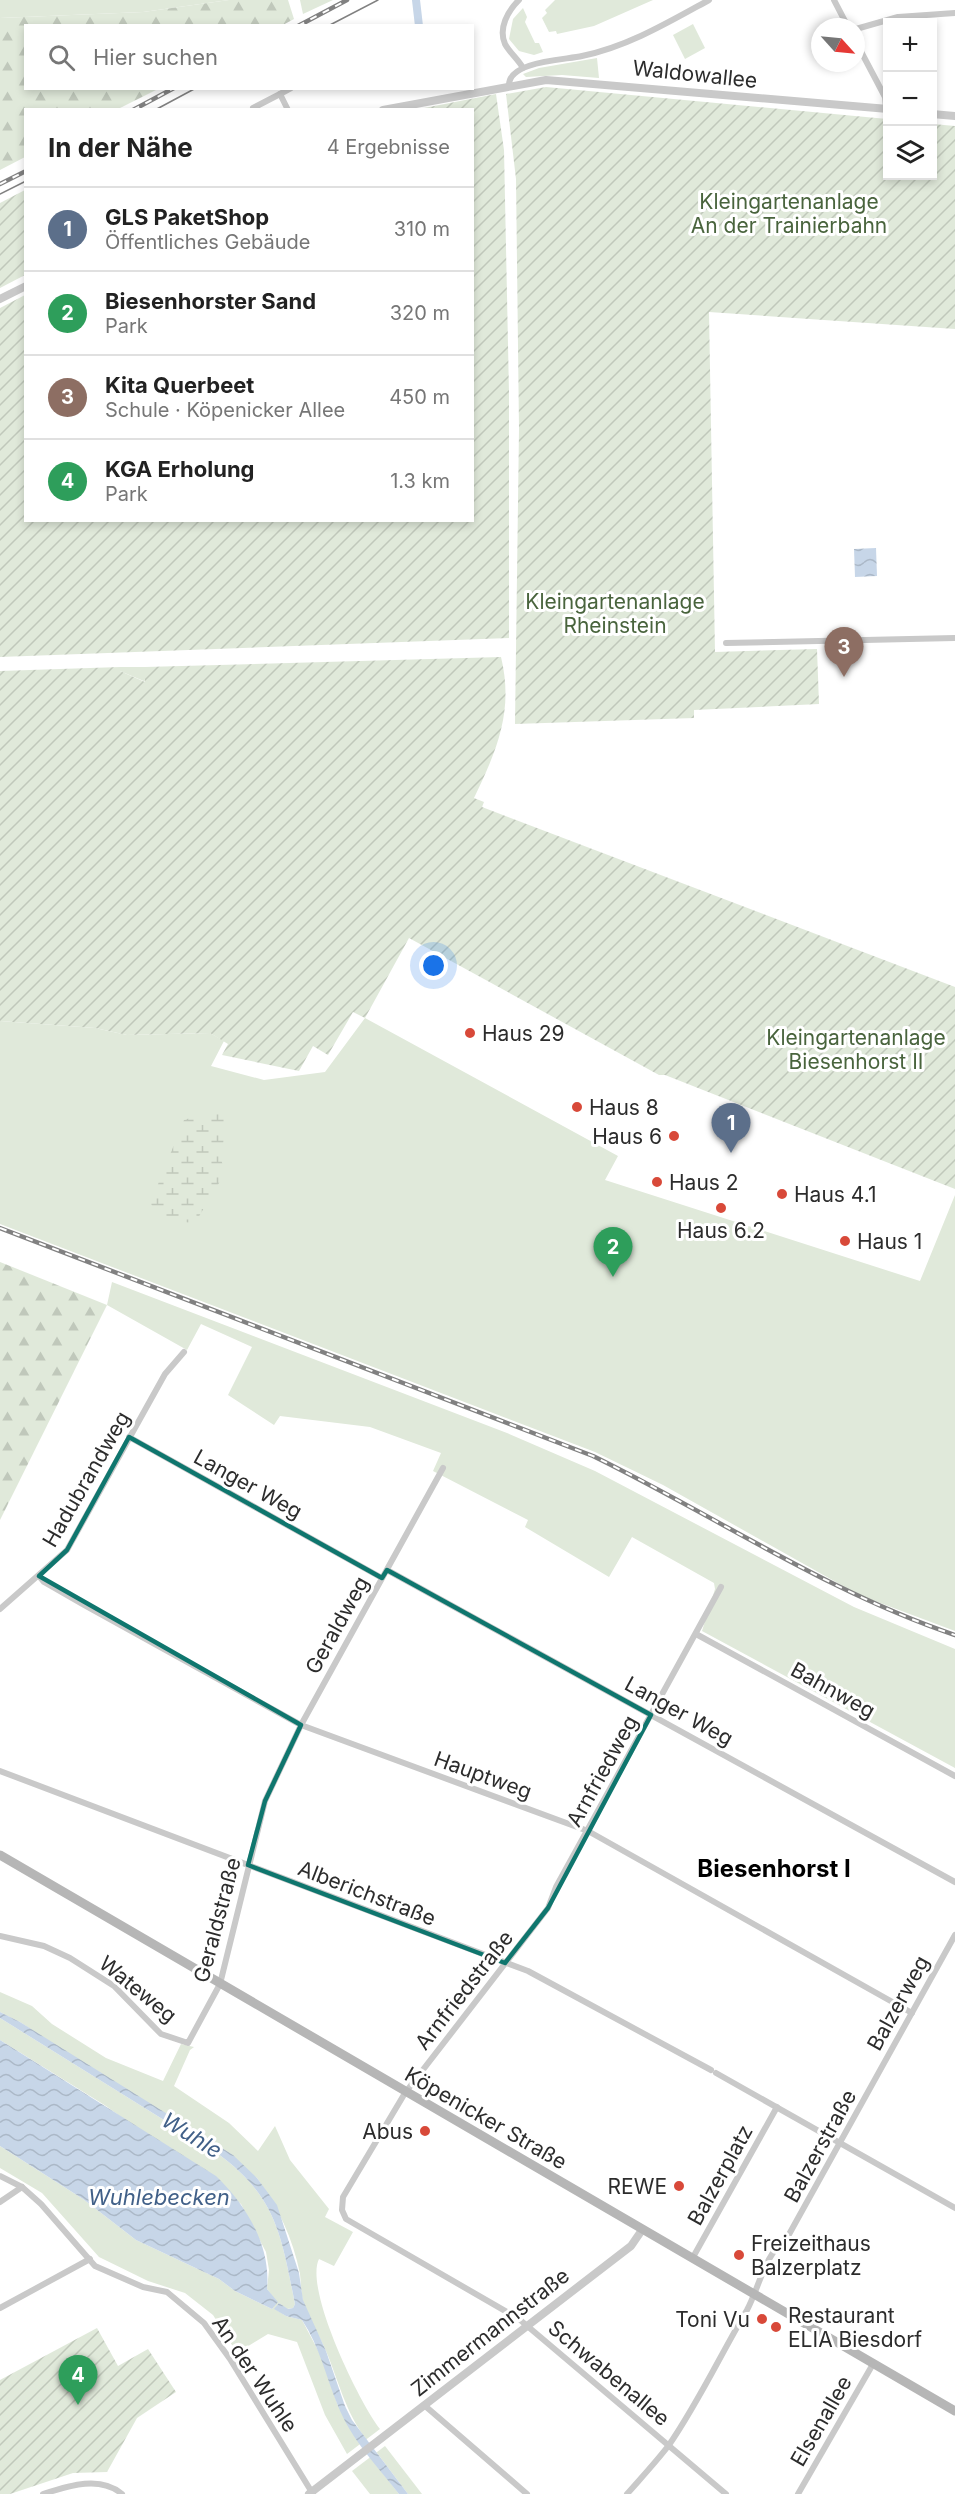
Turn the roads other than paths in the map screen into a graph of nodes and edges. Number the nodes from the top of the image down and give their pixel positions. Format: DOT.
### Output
graph roads {
  1 [pos="519,0"];
  2 [pos="710,0"];
  3 [pos="834,0"];
  4 [pos="955,14"];
  5 [pos="843,18"];
  6 [pos="865,26"];
  7 [pos="865,59"];
  8 [pos="523,68"];
  9 [pos="509,85"];
  10 [pos="287,90"];
  11 [pos="883,93"];
  12 [pos="280,94"];
  13 [pos="254,108"];
  14 [pos="287,108"];
  15 [pos="393,108"];
  16 [pos="883,109"];
  17 [pos="937,114"];
  18 [pos="955,116"];
  19 [pos="24,287"];
  20 [pos="0,299"];
  21 [pos="955,638"];
  22 [pos="726,643"];
  23 [pos="184,1352"];
  24 [pos="129,1437"];
  25 [pos="443,1468"];
  26 [pos="387,1570"];
  27 [pos="39,1576"];
  28 [pos="382,1578"];
  29 [pos="722,1587"];
  30 [pos="0,1609"];
  31 [pos="696,1634"];
  32 [pos="651,1715"];
  33 [pos="301,1725"];
  34 [pos="0,1771"];
  35 [pos="955,1776"];
  36 [pos="265,1801"];
  37 [pos="588,1831"];
  38 [pos="0,1855"];
  39 [pos="248,1865"];
  40 [pos="955,1882"];
  41 [pos="548,1908"];
  42 [pos="955,1935"];
  43 [pos="0,1936"];
  44 [pos="505,1963"];
  45 [pos="220,1984"];
  46 [pos="912,2013"];
  47 [pos="188,2043"];
  48 [pos="871,2088"];
  49 [pos="403,2096"];
  50 [pos="777,2107"];
  51 [pos="840,2143"];
  52 [pos="0,2176"];
  53 [pos="22,2187"];
  54 [pos="0,2202"];
  55 [pos="955,2208"];
  56 [pos="342,2210"];
  57 [pos="642,2230"];
  58 [pos="90,2259"];
  59 [pos="692,2259"];
  60 [pos="754,2295"];
  61 [pos="0,2308"];
  62 [pos="527,2326"];
  63 [pos="873,2364"];
  64 [pos="424,2405"];
  65 [pos="955,2412"];
  66 [pos="669,2445"];
  67 [pos="311,2493"];
  68 [pos="44,2494"];
  69 [pos="122,2494"];
  70 [pos="527,2494"];
  71 [pos="627,2494"];
  72 [pos="726,2494"];
  73 [pos="798,2494"];
  1 -- 8 [label="street"];
  2 -- 8 [label="street"];
  3 -- 5 [label="street"];
  4 -- 6 [label="street"];
  7 -- 11 [label="street"];
  8 -- 9 [label="street"];
  9 -- 15 [label="street, Waldowallee"];
  9 -- 16 [label="street, Waldowallee"];
  10 -- 12 [label="street"];
  12 -- 13 [label="street"];
  12 -- 14 [label="street"];
  17 -- 18 [label="street"];
  19 -- 20 [label="street"];
  21 -- 22 [label="street"];
  23 -- 24 [label="street, Hadubrandweg"];
  24 -- 27 [label="street, Hadubrandweg"];
  24 -- 28 [label="street, Langer Weg"];
  25 -- 26 [label="street, Geraldweg"];
  26 -- 28 [label="street, Geraldweg"];
  26 -- 32 [label="street, Langer Weg"];
  27 -- 30 [label="street, Hadubrandweg"];
  27 -- 33 [label="street, Hauptweg"];
  28 -- 33 [label="street, Geraldweg"];
  29 -- 31 [label="street, Arnfriedweg"];
  31 -- 32 [label="street, Arnfriedweg"];
  31 -- 35 [label="street, Bahnweg"];
  32 -- 37 [label="street, Arnfriedweg"];
  32 -- 40 [label="street, Langer Weg"];
  33 -- 36 [label="street, Geraldweg"];
  33 -- 37 [label="street, Hauptweg"];
  34 -- 39 [label="street, Alberichstraße"];
  36 -- 39 [label="street, Geraldstraße"];
  37 -- 41 [label="street, Arnfriedweg"];
  37 -- 46 [label="street, Hauptweg"];
  38 -- 45 [label="main road, Köpenicker Straße"];
  39 -- 44 [label="street, Alberichstraße"];
  39 -- 45 [label="street, Geraldstraße"];
  41 -- 44 [label="street, Arnfriedstraße"];
  42 -- 46 [label="street, Balzerweg"];
  43 -- 47 [label="street, Wateweg"];
  44 -- 49 [label="street, Arnfriedstraße"];
  44 -- 50 [label="street, Alberichstraße"];
  45 -- 47 [label="street, Geraldstraße"];
  45 -- 49 [label="main road, Köpenicker Straße"];
  46 -- 48 [label="street, Balzerweg"];
  48 -- 51 [label="street, Balzerstraße"];
  49 -- 56 [label="street, Arnfriedstraße"];
  49 -- 57 [label="main road, Köpenicker Straße"];
  50 -- 51 [label="street, Alberichstraße"];
  50 -- 59 [label="street, Balzerplatz"];
  51 -- 55 [label="street, Alberichstraße"];
  51 -- 60 [label="street, Balzerstraße"];
  52 -- 53 [label="street, An der Wuhle"];
  53 -- 54 [label="street"];
  53 -- 58 [label="street, An der Wuhle"];
  56 -- 62 [label="street, Schwabenallee"];
  57 -- 59 [label="main road, Köpenicker Straße"];
  57 -- 62 [label="street, Zimmermannstraße"];
  58 -- 61 [label="street"];
  58 -- 67 [label="street, An der Wuhle"];
  59 -- 60 [label="main road, Köpenicker Straße"];
  60 -- 63 [label="main road, Köpenicker Straße"];
  60 -- 66 [label="street, Balzerstraße"];
  62 -- 64 [label="street, Zimmermannstraße"];
  62 -- 66 [label="street, Schwabenallee"];
  63 -- 65 [label="main road, Köpenicker Straße"];
  63 -- 73 [label="street, Elsenallee"];
  64 -- 67 [label="street, Zimmermannstraße"];
  64 -- 70 [label="street"];
  66 -- 71 [label="street, Balzerstraße"];
  66 -- 72 [label="street, Schwabenallee"];
  68 -- 69 [label="street"];
}
